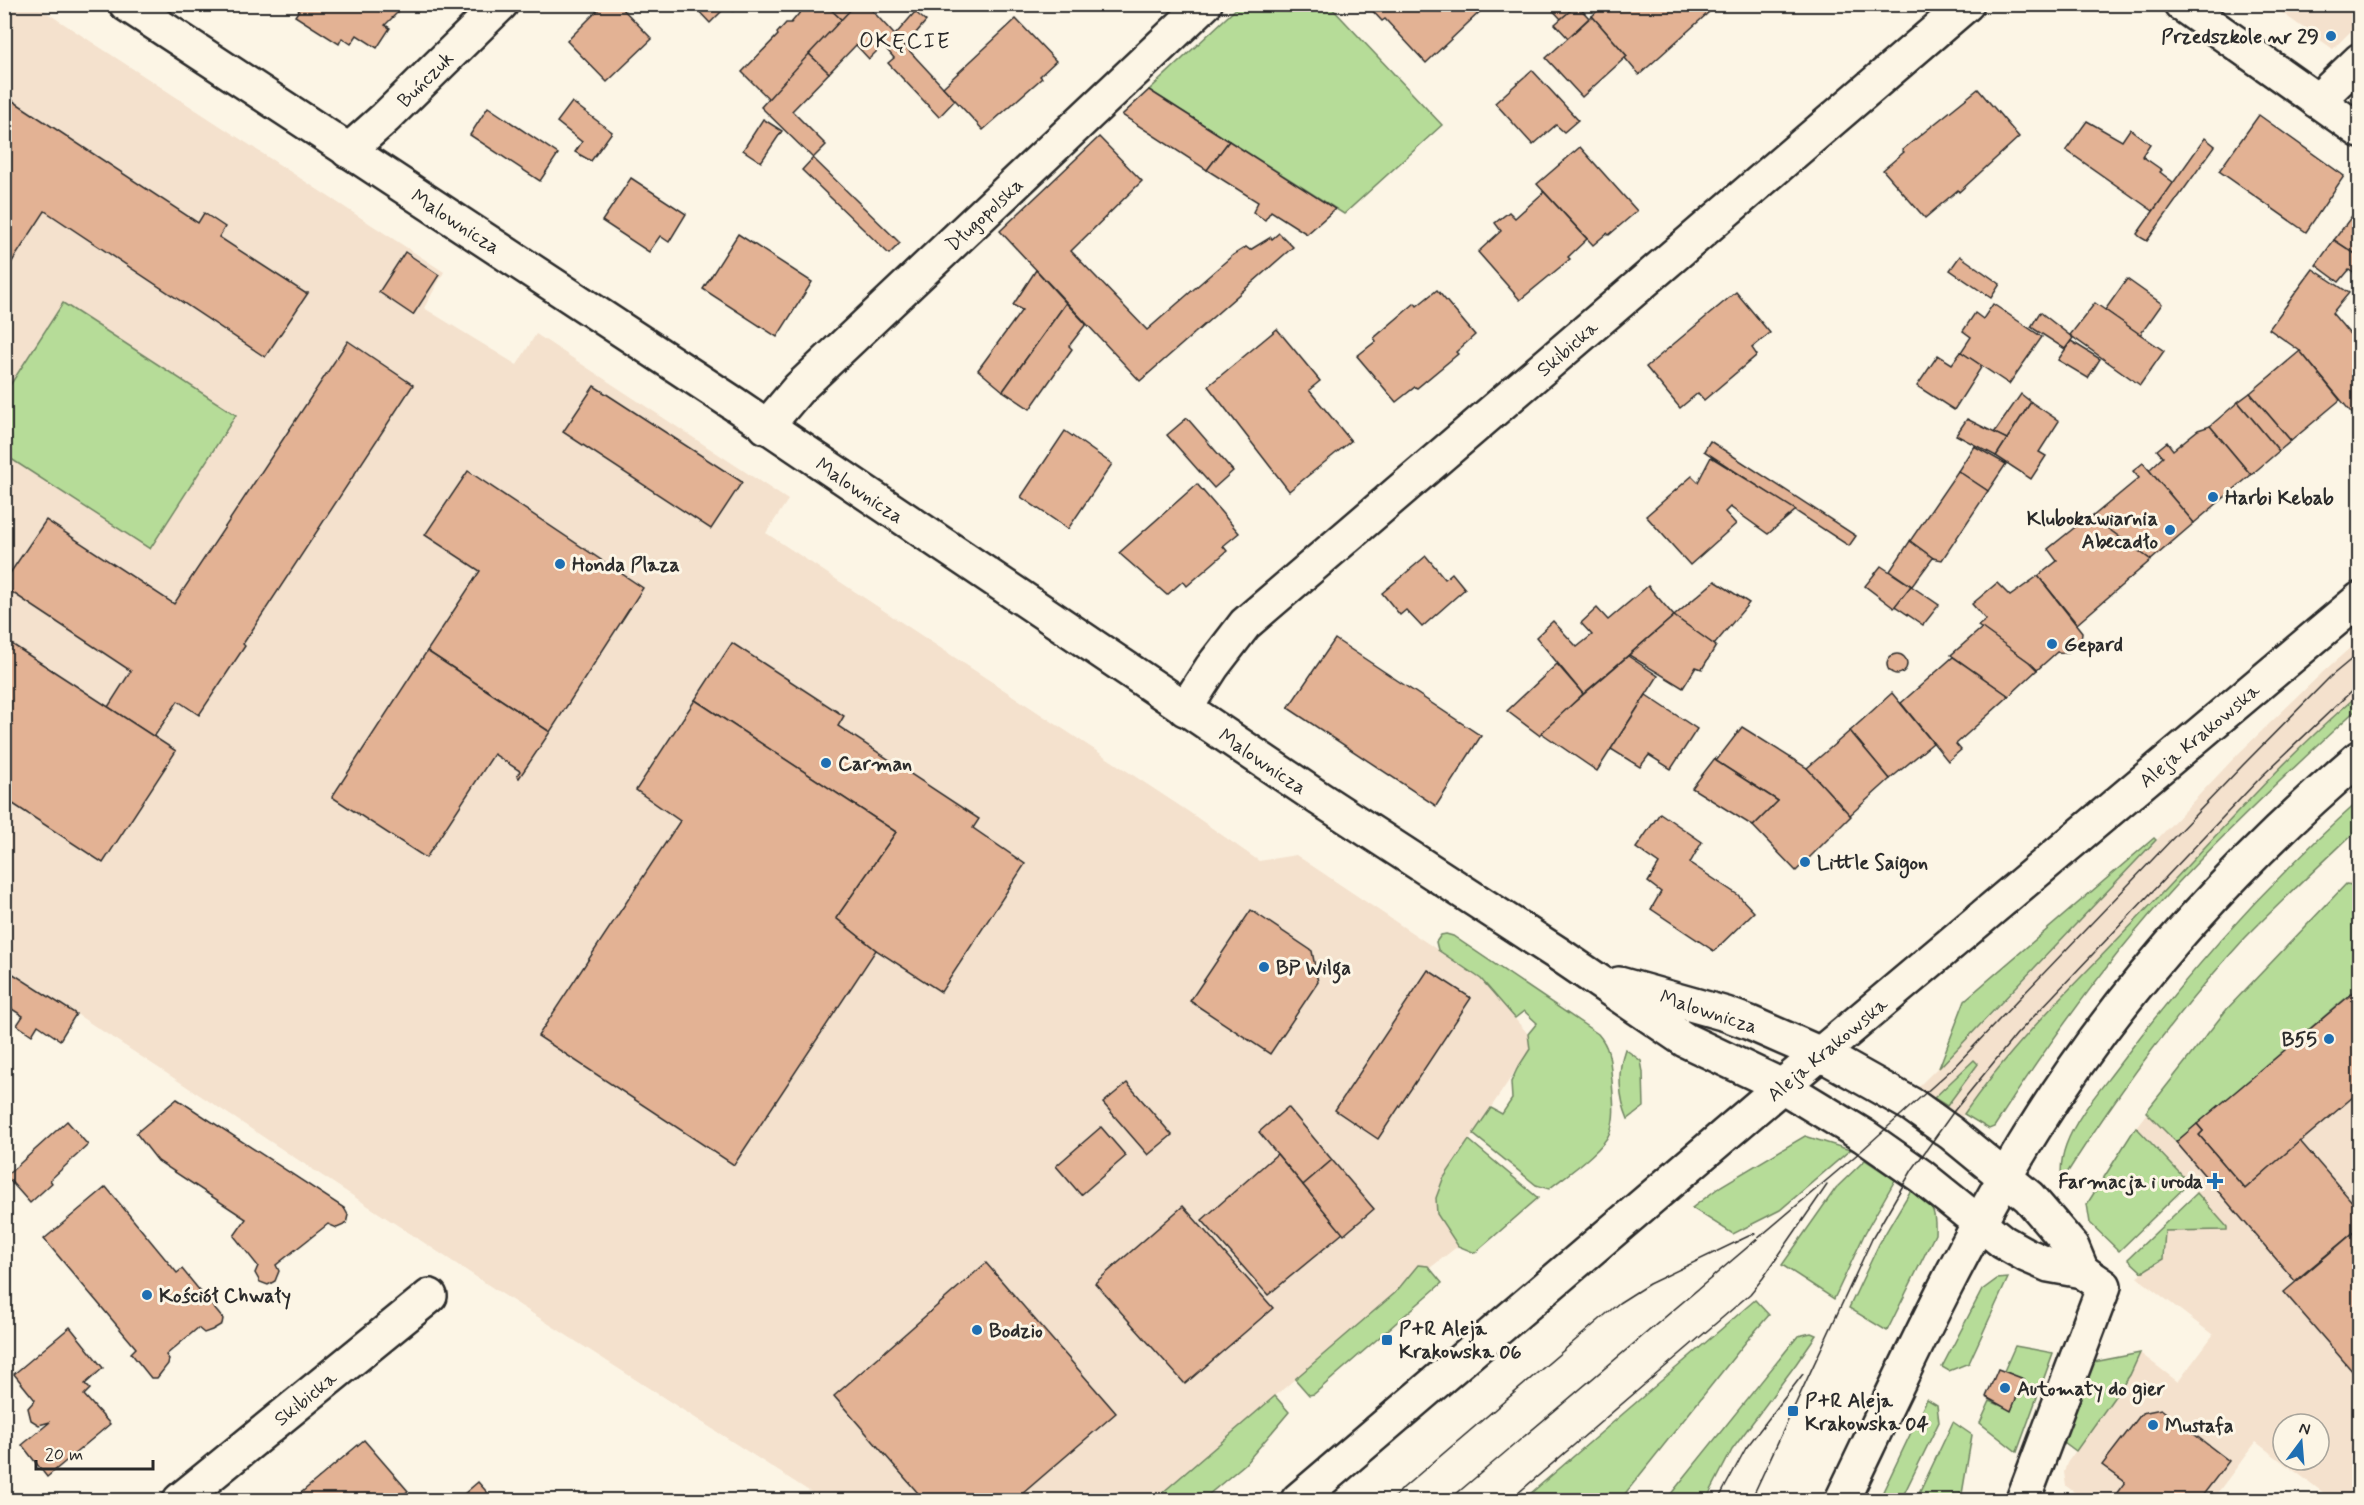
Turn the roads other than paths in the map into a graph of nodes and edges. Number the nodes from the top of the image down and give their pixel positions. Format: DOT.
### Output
graph roads {
  1 [pos="126,4"];
  2 [pos="501,4"];
  3 [pos="1205,4"];
  4 [pos="1967,4"];
  5 [pos="2181,4"];
  6 [pos="2360,60"];
  7 [pos="2317,101"];
  8 [pos="2360,131"];
  9 [pos="348,150"];
  10 [pos="766,427"];
  11 [pos="2360,599"];
  12 [pos="1185,709"];
  13 [pos="2360,757"];
  14 [pos="1594,977"];
  15 [pos="1821,1054"];
  16 [pos="1782,1086"];
  17 [pos="2006,1177"];
  18 [pos="1979,1222"];
  19 [pos="2082,1271"];
  20 [pos="430,1296"];
  21 [pos="180,1500"];
  22 [pos="1298,1500"];
  23 [pos="1842,1500"];
  24 [pos="2023,1500"];
  1 -- 9 [label="street, Malownicza"];
  2 -- 9 [label="street, Buńczuk"];
  3 -- 10 [label="street, Długopolska"];
  4 -- 12 [label="street, Skibicka"];
  5 -- 7 [label="street"];
  6 -- 7 [label="street"];
  7 -- 8 [label="street"];
  9 -- 10 [label="street, Malownicza"];
  10 -- 12 [label="street, Malownicza"];
  11 -- 15 [label="street, Aleja Krakowska"];
  12 -- 14 [label="street, Malownicza"];
  13 -- 17 [label="street"];
  14 -- 15 [label="street, Malownicza"];
  14 -- 16 [label="street, Malownicza"];
  15 -- 16 [label="street, Aleja Krakowska"];
  15 -- 17 [label="street, Malownicza"];
  16 -- 18 [label="street, Malownicza"];
  16 -- 22 [label="street, Aleja Krakowska"];
  17 -- 18 [label="street"];
  17 -- 19 [label="street, Malownicza"];
  18 -- 19 [label="street, Malownicza"];
  18 -- 23 [label="street"];
  19 -- 24 [label="street"];
  20 -- 21 [label="street, Skibicka"];
}
